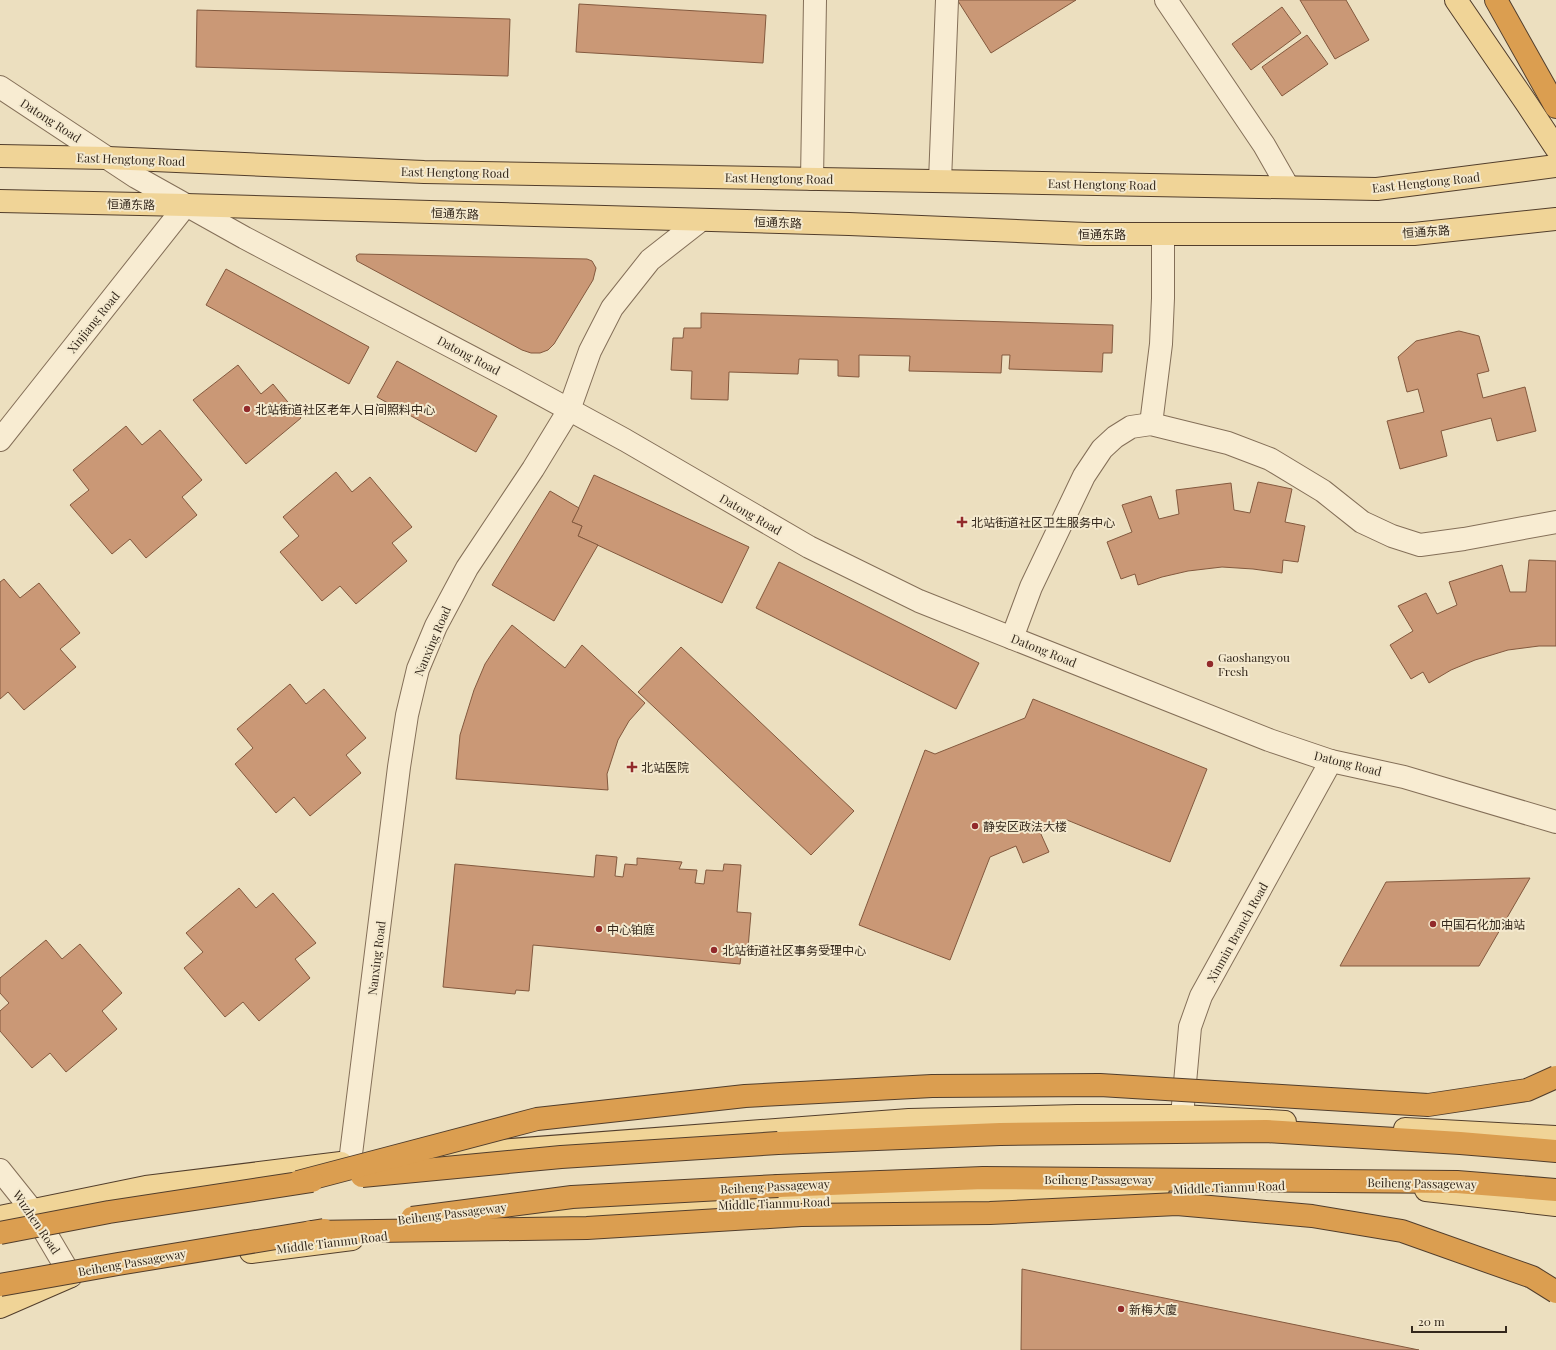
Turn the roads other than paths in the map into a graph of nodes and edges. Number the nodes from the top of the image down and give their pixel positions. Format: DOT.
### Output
graph roads {
  1 [pos="815,0"];
  2 [pos="947,0"];
  3 [pos="1166,0"];
  4 [pos="1456,0"];
  5 [pos="1496,0"];
  6 [pos="1508,0"];
  7 [pos="0,87"];
  8 [pos="1556,88"];
  9 [pos="1556,108"];
  10 [pos="1556,148"];
  11 [pos="0,156"];
  12 [pos="108,158"];
  13 [pos="1556,166"];
  14 [pos="812,179"];
  15 [pos="940,181"];
  16 [pos="1288,187"];
  17 [pos="0,201"];
  18 [pos="186,205"];
  19 [pos="1556,219"];
  20 [pos="701,220"];
  21 [pos="1163,234"];
  22 [pos="569,410"];
  23 [pos="1151,424"];
  24 [pos="0,440"];
  25 [pos="1556,522"];
  26 [pos="1012,638"];
  27 [pos="1331,761"];
  28 [pos="1556,822"];
  29 [pos="1556,1077"];
  30 [pos="1182,1116"];
  31 [pos="1556,1137"];
  32 [pos="1556,1151"];
  33 [pos="350,1162"];
  34 [pos="0,1170"];
  35 [pos="298,1182"];
  36 [pos="1556,1190"];
  37 [pos="1556,1205"];
  38 [pos="32,1210"];
  39 [pos="0,1217"];
  40 [pos="421,1230"];
  41 [pos="0,1232"];
  42 [pos="310,1232"];
  43 [pos="71,1276"];
  44 [pos="0,1285"];
  45 [pos="1556,1292"];
  46 [pos="0,1298"];
  47 [pos="0,1307"];
  1 -- 14 [label="street"];
  2 -- 15 [label="street"];
  3 -- 16 [label="street"];
  4 -- 10 [label="main road"];
  5 -- 9 [label="highway"];
  6 -- 8 [label="street"];
  7 -- 12 [label="street, Datong Road"];
  11 -- 12 [label="main road, East Hengtong Road"];
  12 -- 14 [label="main road, East Hengtong Road"];
  12 -- 18 [label="street, Datong Road"];
  13 -- 16 [label="main road, East Hengtong Road"];
  14 -- 15 [label="main road, East Hengtong Road"];
  15 -- 16 [label="main road, East Hengtong Road"];
  17 -- 18 [label="main road, 恒通东路"];
  18 -- 20 [label="main road, 恒通东路"];
  18 -- 22 [label="street, Datong Road"];
  18 -- 24 [label="street, Xinjiang Road"];
  19 -- 21 [label="main road, 恒通东路"];
  20 -- 21 [label="main road, 恒通东路"];
  20 -- 22 [label="street, Nanxing Road"];
  21 -- 23 [label="street"];
  22 -- 26 [label="street, Datong Road"];
  22 -- 33 [label="street, Nanxing Road"];
  23 -- 25 [label="street"];
  23 -- 26 [label="street"];
  26 -- 27 [label="street, Datong Road"];
  27 -- 28 [label="street, Datong Road"];
  27 -- 30 [label="street, Xinmin Branch Road"];
  29 -- 35 [label="highway, bridge"];
  30 -- 31 [label="main road"];
  30 -- 33 [label="main road"];
  32 -- 35 [label="highway, bridge"];
  33 -- 38 [label="main road"];
  34 -- 38 [label="street, Wuzhen Road"];
  35 -- 41 [label="highway, bridge"];
  36 -- 42 [label="highway, Beiheng Passageway, bridge"];
  37 -- 40 [label="main road, Middle Tianmu Road"];
  38 -- 39 [label="main road"];
  38 -- 41 [label="main road"];
  38 -- 43 [label="street, Wuzhen Road"];
  40 -- 42 [label="highway, bridge"];
  40 -- 43 [label="main road, Middle Tianmu Road"];
  40 -- 45 [label="highway, bridge"];
  42 -- 44 [label="highway, Beiheng Passageway, bridge"];
  43 -- 46 [label="main road"];
  43 -- 47 [label="main road, Middle Tianmu Road"];
}
